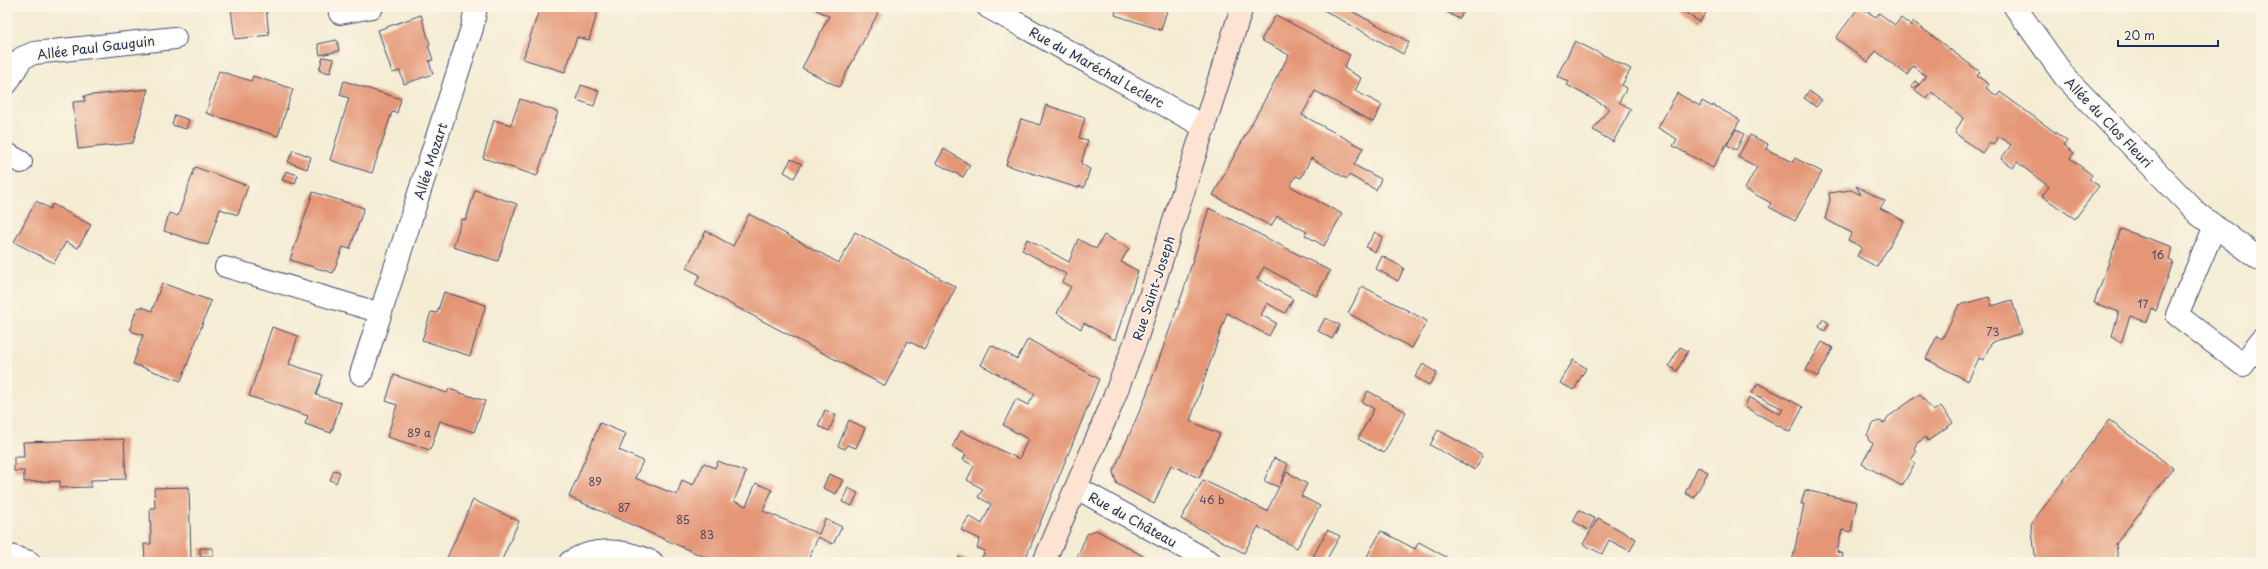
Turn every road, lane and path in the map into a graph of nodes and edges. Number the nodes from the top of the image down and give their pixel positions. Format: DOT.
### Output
graph roads {
  1 [pos="339,7"];
  2 [pos="372,7"];
  3 [pos="476,7"];
  4 [pos="988,7"];
  5 [pos="1242,7"];
  6 [pos="2015,7"];
  7 [pos="175,38"];
  8 [pos="7,83"];
  9 [pos="1205,127"];
  10 [pos="2215,226"];
  11 [pos="2261,260"];
  12 [pos="225,267"];
  13 [pos="380,313"];
  14 [pos="2261,340"];
  15 [pos="361,374"];
  16 [pos="1077,488"];
  17 [pos="7,555"];
  18 [pos="574,559"];
  19 [pos="29,562"];
  20 [pos="652,562"];
  21 [pos="1044,562"];
  22 [pos="1210,562"];
  1 -- 2 [label="street"];
  3 -- 13 [label="street, Allée Mozart"];
  4 -- 9 [label="street, Rue du Maréchal Leclerc"];
  5 -- 9 [label="street, Rue Saint-Joseph"];
  6 -- 10 [label="street, Allée du Clos Fleuri"];
  7 -- 8 [label="street, Allée Paul Gauguin"];
  9 -- 16 [label="street, Rue Saint-Joseph"];
  10 -- 11 [label="street, Allée du Clos Fleuri"];
  10 -- 14 [label="street"];
  12 -- 13 [label="lane"];
  13 -- 15 [label="street, Allée Mozart"];
  16 -- 21 [label="street, Rue Saint-Joseph"];
  16 -- 22 [label="street, Rue du Château"];
  17 -- 19 [label="street"];
  18 -- 20 [label="street"];
}
